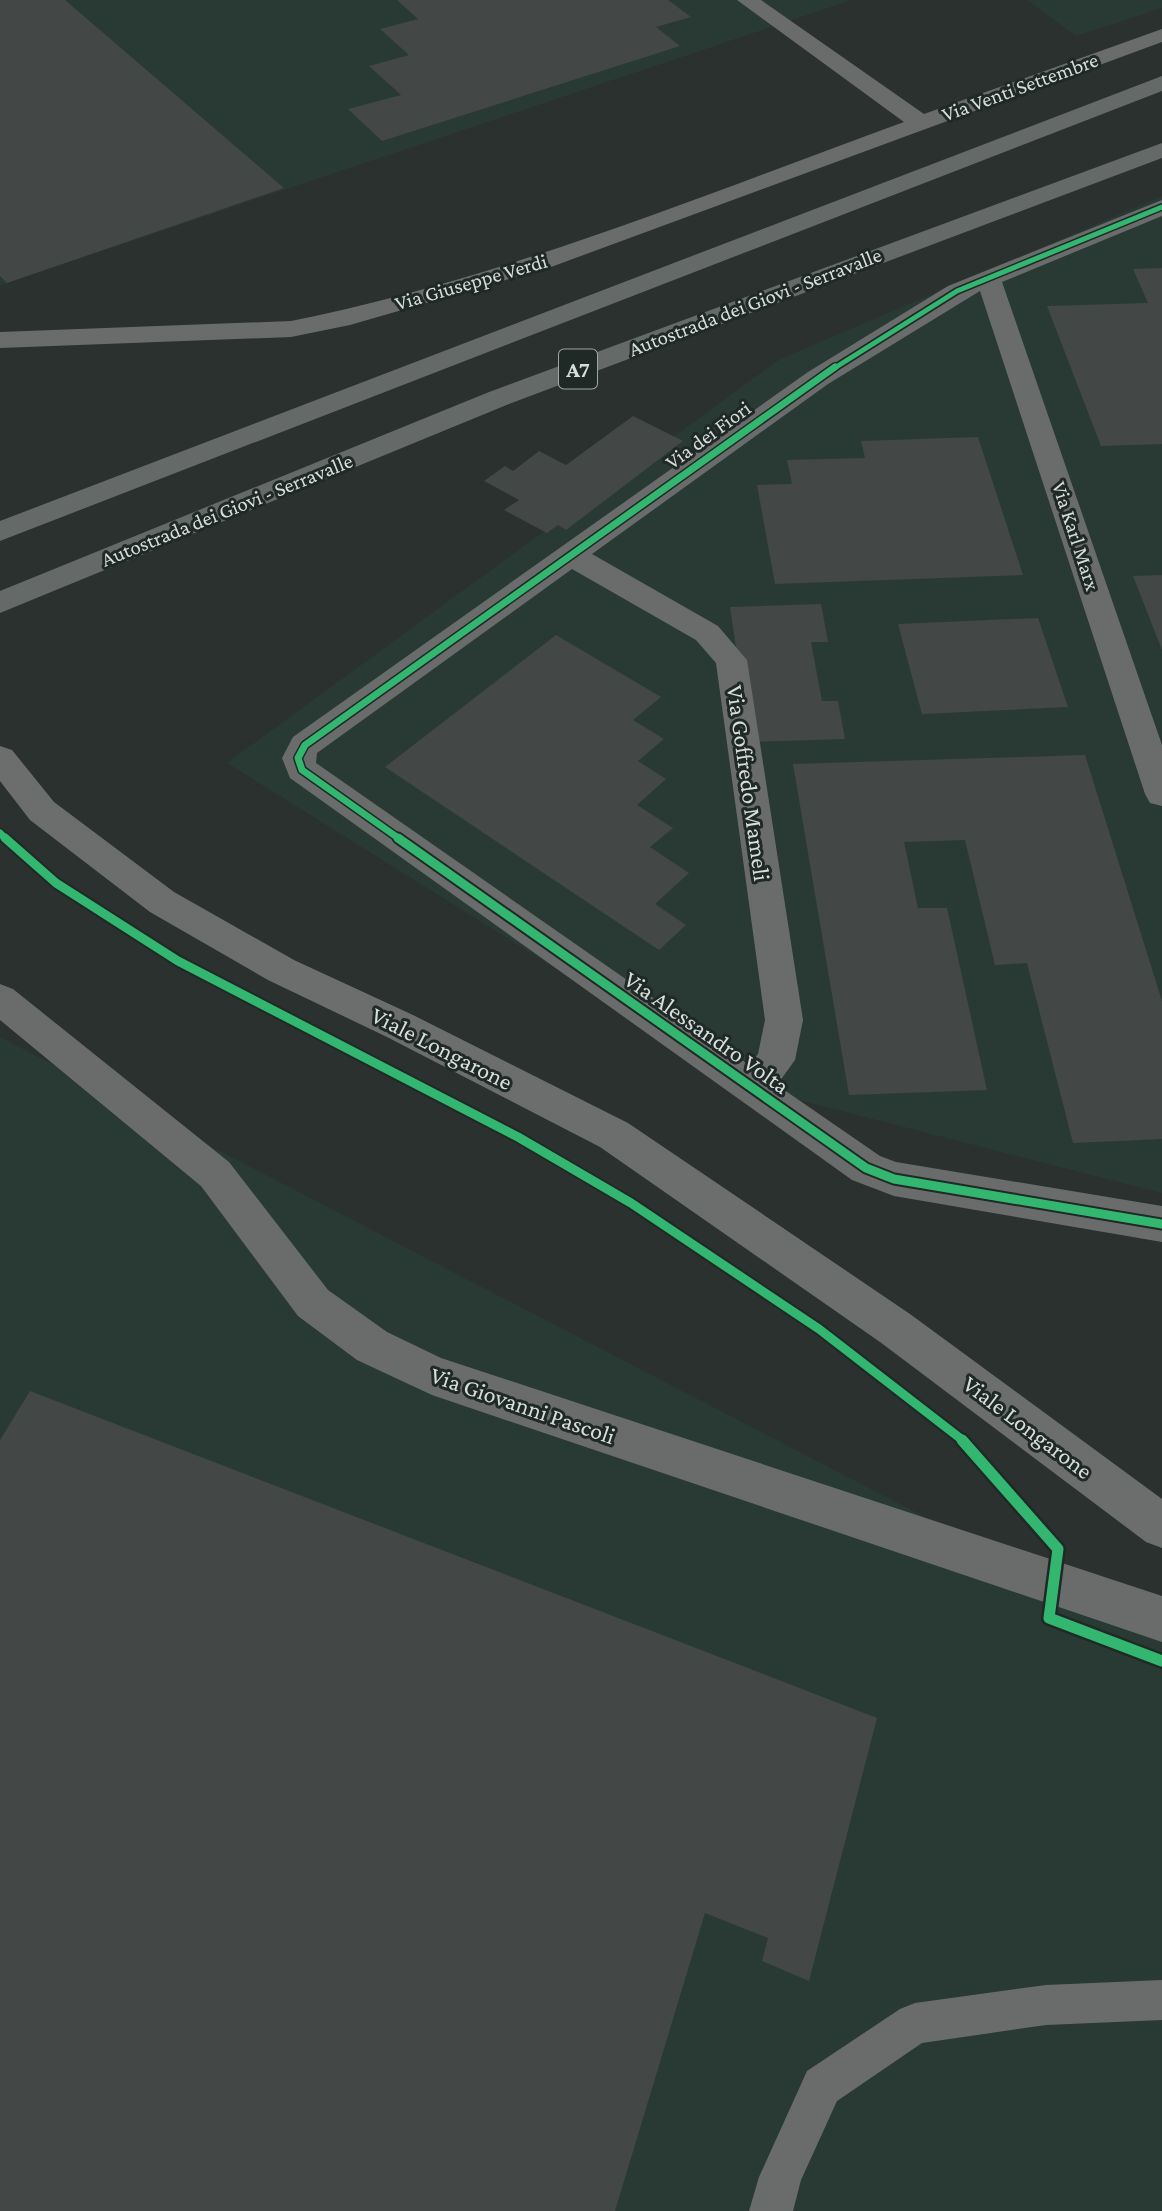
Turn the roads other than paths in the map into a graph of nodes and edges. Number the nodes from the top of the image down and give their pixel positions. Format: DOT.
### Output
graph roads {
  1 [pos="747,0"];
  2 [pos="1162,35"];
  3 [pos="1162,83"];
  4 [pos="921,123"];
  5 [pos="1162,150"];
  6 [pos="1162,208"];
  7 [pos="988,278"];
  8 [pos="0,340"];
  9 [pos="0,532"];
  10 [pos="570,555"];
  11 [pos="0,603"];
  12 [pos="305,745"];
  13 [pos="0,758"];
  14 [pos="1162,794"];
  15 [pos="0,999"];
  16 [pos="751,1087"];
  17 [pos="1162,1224"];
  18 [pos="895,1328"];
  19 [pos="1162,1493"];
  20 [pos="1162,1526"];
  21 [pos="1162,1619"];
  22 [pos="1162,2000"];
  23 [pos="771,2211"];
  1 -- 4 [label="street, Via Venti Settembre"];
  2 -- 4 [label="street, Via Venti Settembre"];
  3 -- 9 [label="highway, A7"];
  4 -- 8 [label="street, Via Giuseppe Verdi"];
  5 -- 11 [label="highway, Autostrada dei Giovi - Serravalle / A7"];
  6 -- 7 [label="street, Via dei Fiori"];
  7 -- 10 [label="street, Via dei Fiori"];
  7 -- 14 [label="street, Via Karl Marx"];
  10 -- 12 [label="street, Via dei Fiori"];
  10 -- 16 [label="street, Via Goffredo Mameli"];
  12 -- 16 [label="street, Via Alessandro Volta"];
  13 -- 18 [label="main road, Viale Longarone"];
  15 -- 21 [label="street, Via Giovanni Pascoli"];
  16 -- 17 [label="street, Via Alessandro Volta"];
  18 -- 19 [label="main road, Viale Longarone"];
  18 -- 20 [label="main road, Viale Longarone"];
  22 -- 23 [label="lane"];
}
